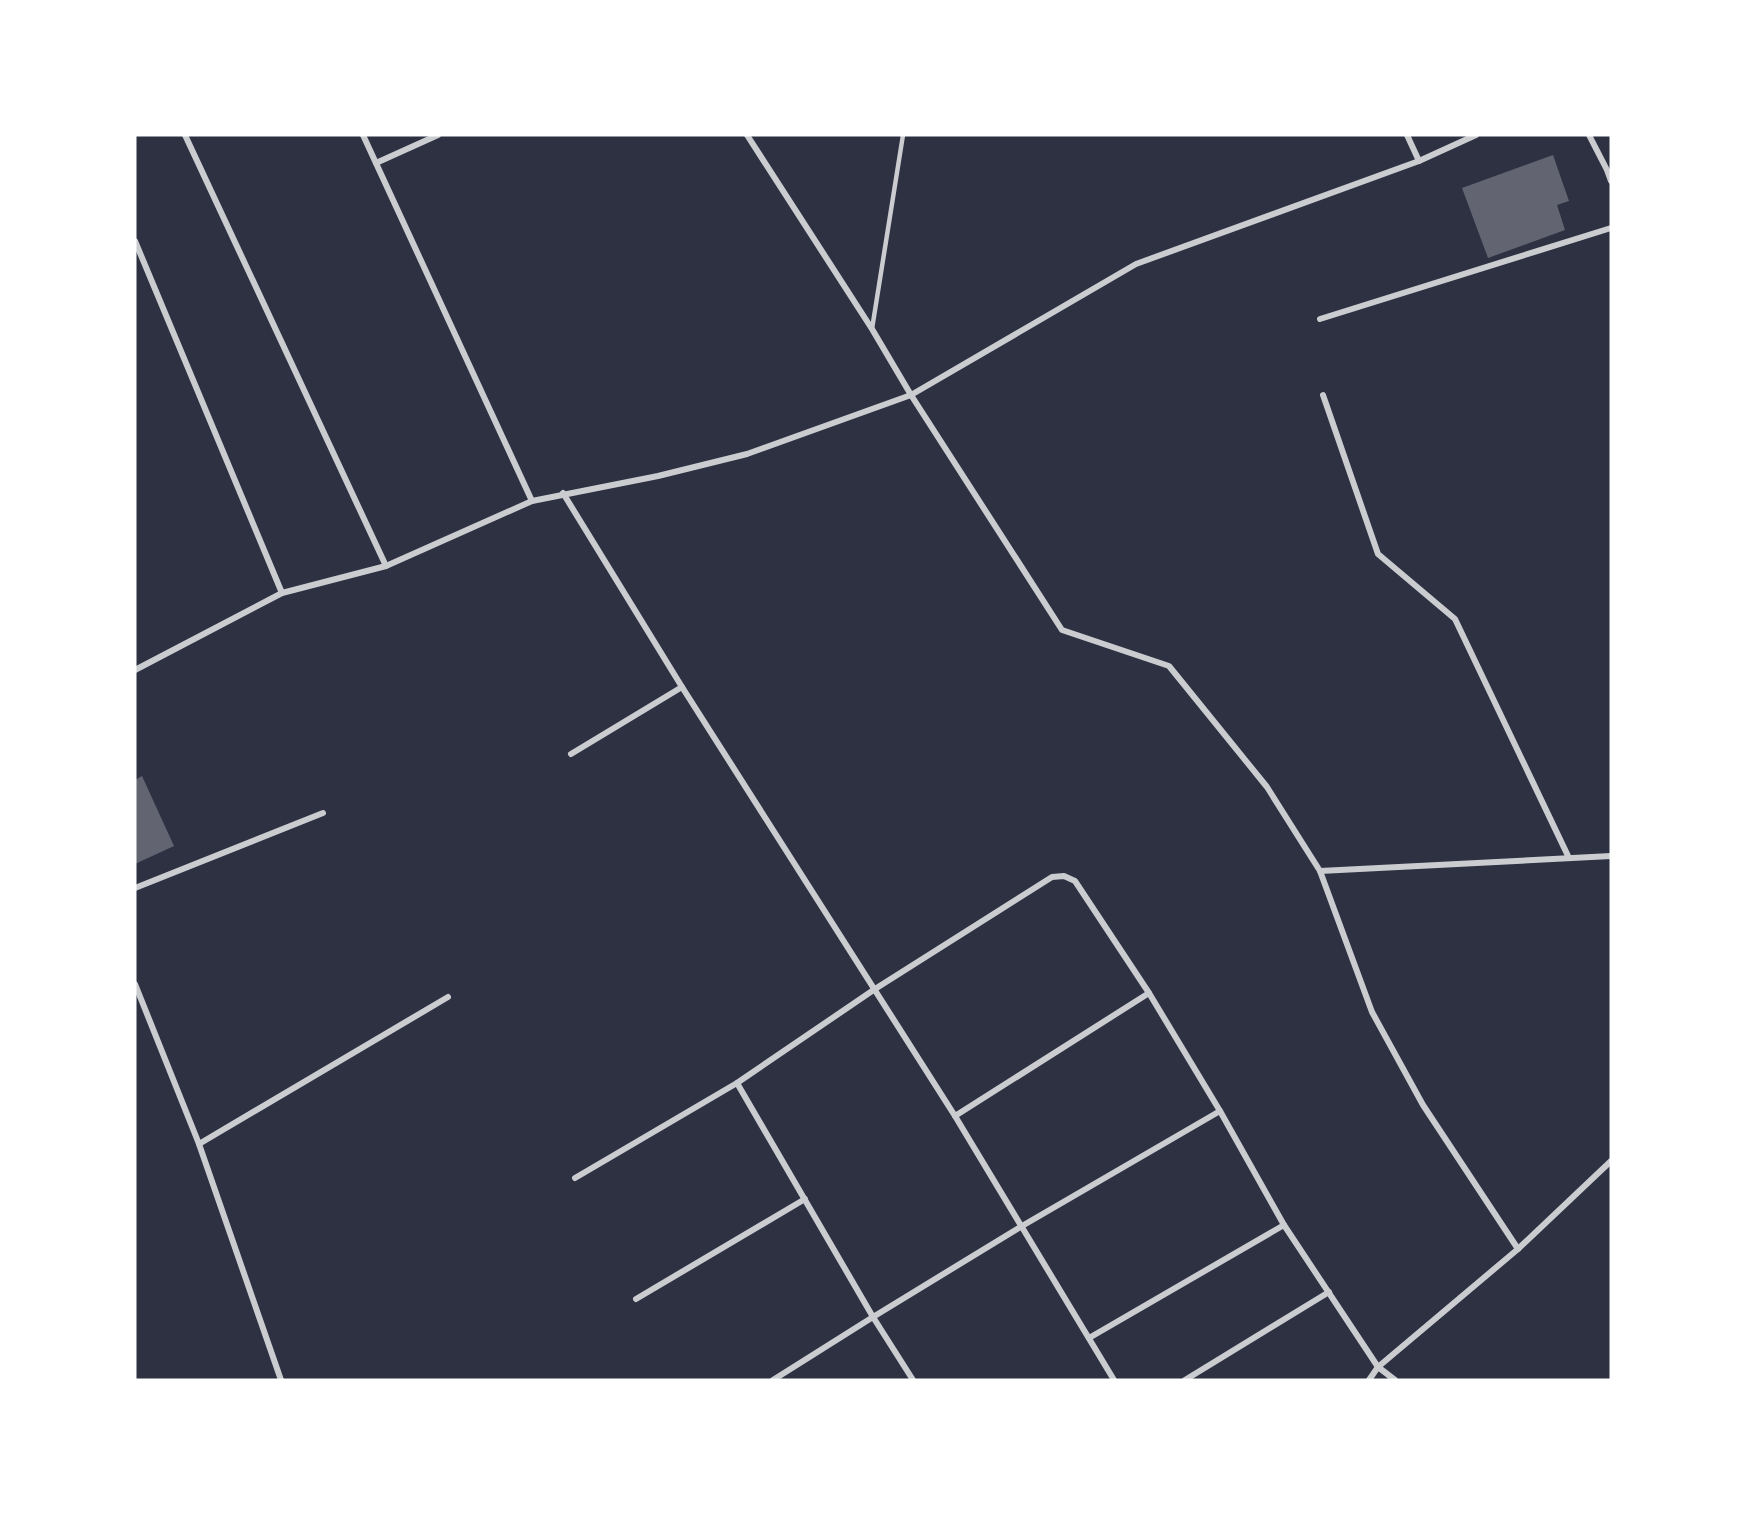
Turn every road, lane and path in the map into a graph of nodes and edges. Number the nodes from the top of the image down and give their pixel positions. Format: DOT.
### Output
graph roads {
  1 [pos="185,135"];
  2 [pos="363,135"];
  3 [pos="438,135"];
  4 [pos="747,135"];
  5 [pos="903,135"];
  6 [pos="1407,135"];
  7 [pos="1476,135"];
  8 [pos="1589,135"];
  9 [pos="1419,161"];
  10 [pos="376,163"];
  11 [pos="1611,181"];
  12 [pos="1611,228"];
  13 [pos="135,241"];
  14 [pos="1320,319"];
  15 [pos="872,329"];
  16 [pos="911,395"];
  17 [pos="1323,395"];
  18 [pos="563,493"];
  19 [pos="532,501"];
  20 [pos="386,566"];
  21 [pos="282,592"];
  22 [pos="135,670"];
  23 [pos="682,687"];
  24 [pos="571,754"];
  25 [pos="323,813"];
  26 [pos="1611,856"];
  27 [pos="1569,858"];
  28 [pos="1320,871"];
  29 [pos="135,888"];
  30 [pos="135,984"];
  31 [pos="875,989"];
  32 [pos="1149,993"];
  33 [pos="448,997"];
  34 [pos="737,1083"];
  35 [pos="1220,1111"];
  36 [pos="955,1116"];
  37 [pos="199,1144"];
  38 [pos="1611,1161"];
  39 [pos="575,1178"];
  40 [pos="805,1199"];
  41 [pos="1284,1225"];
  42 [pos="1022,1226"];
  43 [pos="1518,1248"];
  44 [pos="1329,1292"];
  45 [pos="636,1299"];
  46 [pos="873,1317"];
  47 [pos="1089,1338"];
  48 [pos="1378,1367"];
  49 [pos="281,1380"];
  50 [pos="773,1380"];
  51 [pos="913,1380"];
  52 [pos="1114,1380"];
  53 [pos="1185,1380"];
  54 [pos="1369,1380"];
  55 [pos="1395,1380"];
  1 -- 20 [label="street"];
  2 -- 10 [label="street"];
  3 -- 10 [label="street"];
  4 -- 15 [label="street"];
  5 -- 15 [label="lane"];
  6 -- 9 [label="street"];
  7 -- 9 [label="street"];
  8 -- 11 [label="street"];
  9 -- 16 [label="street"];
  10 -- 19 [label="street"];
  12 -- 14 [label="street"];
  13 -- 21 [label="street"];
  15 -- 16 [label="street"];
  16 -- 18 [label="street"];
  16 -- 28 [label="street"];
  17 -- 27 [label="street"];
  18 -- 19 [label="street"];
  18 -- 23 [label="street"];
  19 -- 20 [label="street"];
  20 -- 21 [label="street"];
  21 -- 22 [label="street"];
  23 -- 24 [label="street"];
  23 -- 31 [label="street"];
  25 -- 29 [label="street"];
  26 -- 27 [label="street"];
  27 -- 28 [label="street"];
  28 -- 43 [label="street"];
  30 -- 37 [label="street"];
  31 -- 32 [label="street"];
  31 -- 34 [label="street"];
  31 -- 36 [label="street"];
  32 -- 35 [label="street"];
  32 -- 36 [label="street"];
  33 -- 37 [label="street"];
  34 -- 39 [label="street"];
  34 -- 40 [label="street"];
  35 -- 41 [label="street"];
  35 -- 42 [label="street"];
  36 -- 42 [label="street"];
  37 -- 49 [label="street"];
  38 -- 43 [label="street"];
  40 -- 45 [label="street"];
  40 -- 46 [label="street"];
  41 -- 44 [label="street"];
  41 -- 47 [label="street"];
  42 -- 46 [label="street"];
  42 -- 47 [label="street"];
  43 -- 48 [label="street"];
  44 -- 48 [label="street"];
  44 -- 53 [label="street"];
  46 -- 50 [label="street"];
  46 -- 51 [label="street"];
  47 -- 52 [label="street"];
  48 -- 54 [label="street"];
  48 -- 55 [label="street"];
}
